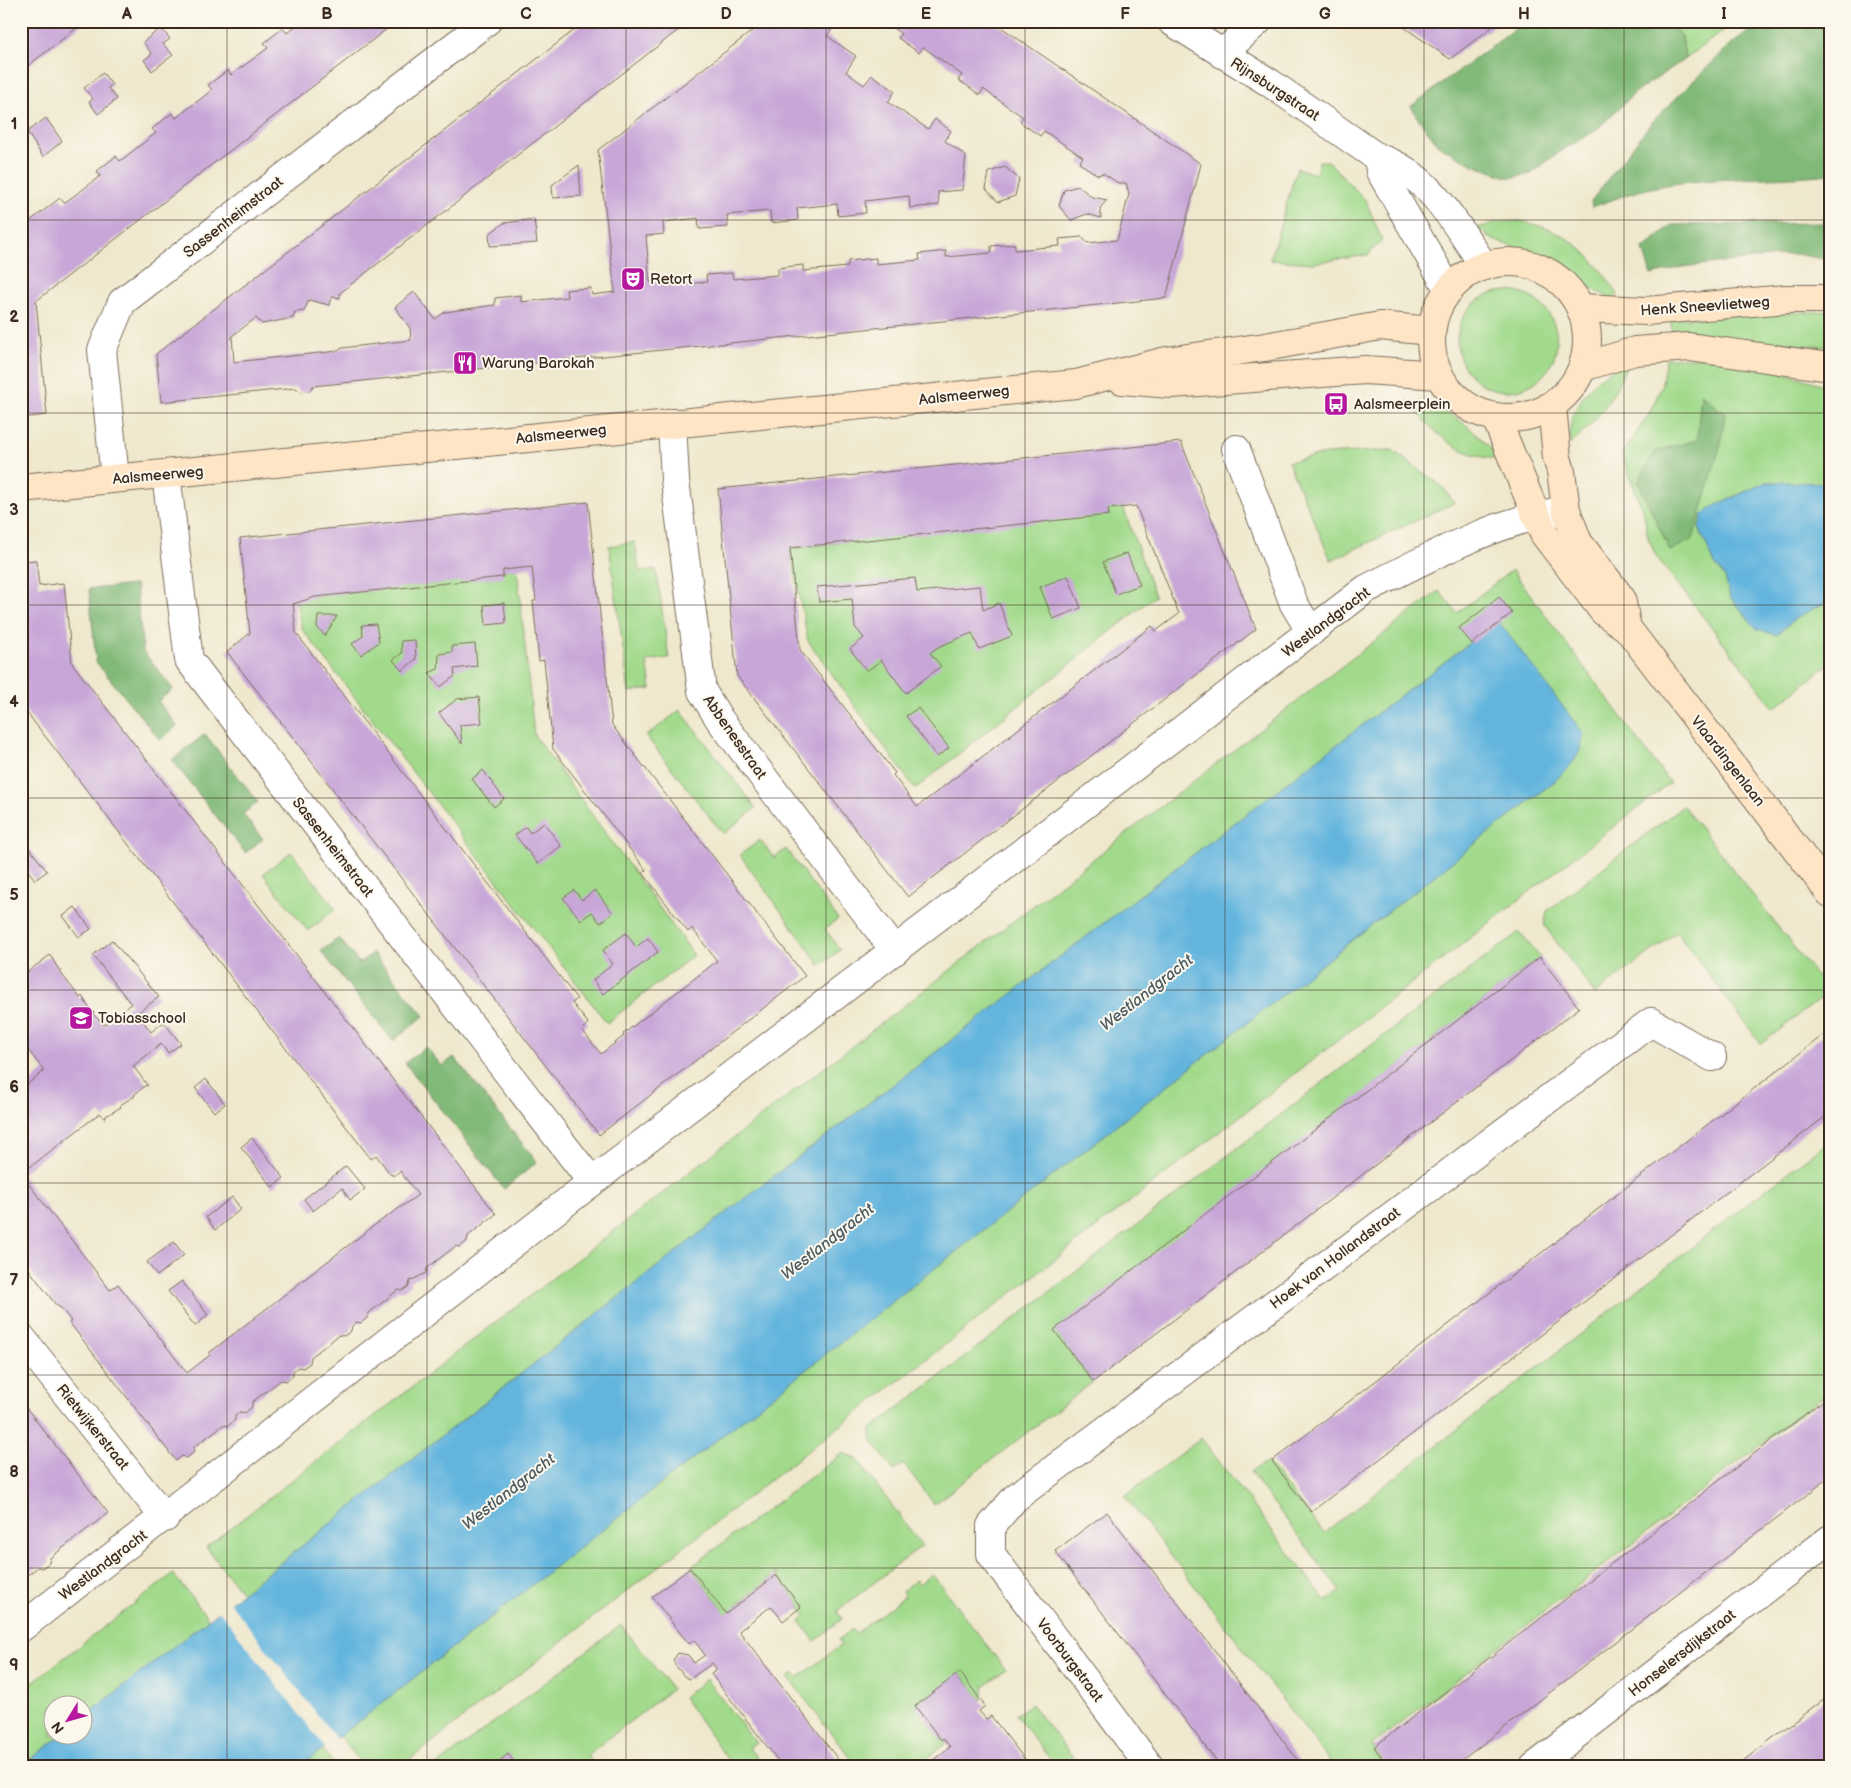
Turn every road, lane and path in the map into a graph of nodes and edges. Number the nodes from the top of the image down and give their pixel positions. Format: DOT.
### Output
graph roads {
  1 [pos="487,21"];
  2 [pos="1171,21"];
  3 [pos="1258,21"];
  4 [pos="1222,54"];
  5 [pos="1378,158"];
  6 [pos="1484,266"];
  7 [pos="1449,290"];
  8 [pos="1830,299"];
  9 [pos="1581,308"];
  10 [pos="1432,331"];
  11 [pos="1583,367"];
  12 [pos="1830,367"];
  13 [pos="1439,376"];
  14 [pos="1100,379"];
  15 [pos="1552,406"];
  16 [pos="1496,418"];
  17 [pos="672,423"];
  18 [pos="1236,449"];
  19 [pos="166,474"];
  20 [pos="115,478"];
  21 [pos="21,488"];
  22 [pos="1566,510"];
  23 [pos="1536,514"];
  24 [pos="1627,628"];
  25 [pos="1311,632"];
  26 [pos="1830,893"];
  27 [pos="895,951"];
  28 [pos="1712,1057"];
  29 [pos="592,1182"];
  30 [pos="21,1337"];
  31 [pos="165,1518"];
  32 [pos="1830,1538"];
  33 [pos="991,1554"];
  34 [pos="21,1628"];
  35 [pos="1150,1767"];
  36 [pos="1534,1767"];
  1 -- 20 [label="street, Sassenheimstraat"];
  2 -- 4 [label="street, Rijnsburgstraat"];
  3 -- 4 [label="street"];
  4 -- 5 [label="street, Rijnsburgstraat"];
  5 -- 6 [label="street, Rijnsburgstraat"];
  5 -- 7 [label="street"];
  6 -- 7 [label="main road"];
  6 -- 9 [label="main road"];
  7 -- 10 [label="main road"];
  8 -- 9 [label="main road, Henk Sneevlietweg"];
  9 -- 11 [label="main road"];
  10 -- 13 [label="main road"];
  10 -- 14 [label="main road"];
  11 -- 12 [label="main road"];
  11 -- 15 [label="main road"];
  13 -- 14 [label="main road"];
  13 -- 16 [label="main road"];
  14 -- 17 [label="main road, Aalsmeerweg"];
  15 -- 16 [label="main road"];
  15 -- 22 [label="main road, Vlaardingenlaan"];
  16 -- 23 [label="main road, Vlaardingenlaan"];
  17 -- 19 [label="main road, Aalsmeerweg"];
  17 -- 27 [label="street, Abbenesstraat"];
  18 -- 25 [label="street"];
  19 -- 20 [label="main road, Aalsmeerweg"];
  19 -- 29 [label="street, Sassenheimstraat"];
  20 -- 21 [label="main road, Aalsmeerweg"];
  22 -- 23 [label="street, Westlandgracht"];
  22 -- 24 [label="main road, Vlaardingenlaan"];
  23 -- 24 [label="main road, Vlaardingenlaan"];
  23 -- 25 [label="street, Westlandgracht"];
  24 -- 26 [label="main road, Vlaardingenlaan"];
  25 -- 27 [label="street, Westlandgracht"];
  27 -- 29 [label="street, Westlandgracht"];
  28 -- 33 [label="street, Hoek van Hollandstraat"];
  29 -- 31 [label="street, Westlandgracht"];
  30 -- 31 [label="street, Rietwijkerstraat"];
  31 -- 34 [label="street, Westlandgracht"];
  32 -- 36 [label="street, Honselersdijkstraat"];
  33 -- 35 [label="street, Voorburgstraat"];
}
